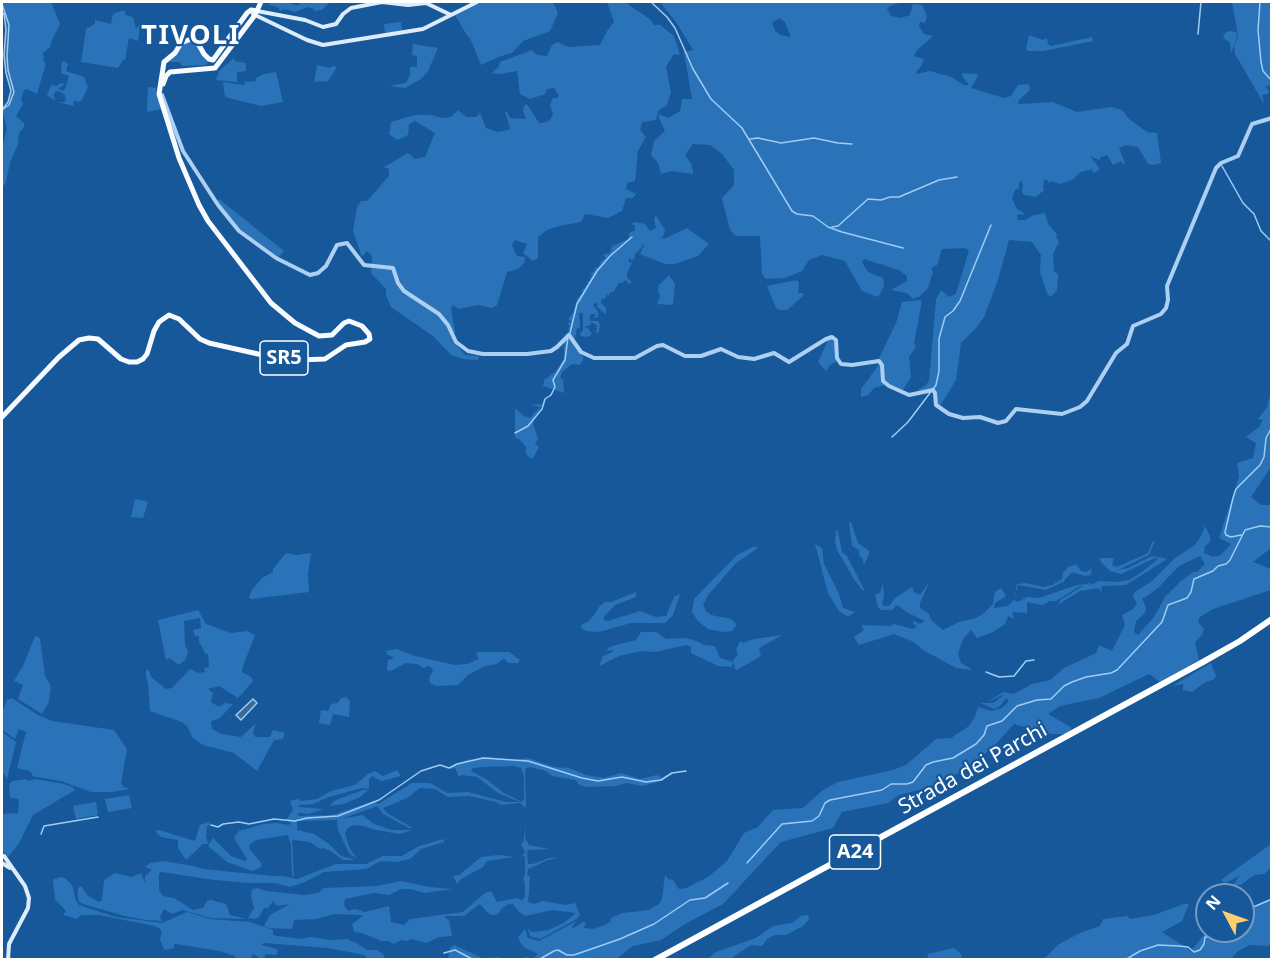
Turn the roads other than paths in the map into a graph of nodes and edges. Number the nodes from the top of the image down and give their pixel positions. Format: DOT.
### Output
graph roads {
  1 [pos="261,2"];
  2 [pos="477,2"];
  3 [pos="253,12"];
  4 [pos="451,15"];
  5 [pos="211,59"];
  6 [pos="200,70"];
  7 [pos="211,70"];
  8 [pos="161,91"];
  9 [pos="1272,118"];
  10 [pos="2,417"];
  11 [pos="1272,621"];
  12 [pos="1055,744"];
  13 [pos="3,854"];
  14 [pos="2,863"];
  15 [pos="13,870"];
  16 [pos="8,960"];
  17 [pos="655,960"];
  18 [pos="661,960"];
  1 -- 3 [label="main road"];
  2 -- 4 [label="main road"];
  3 -- 4 [label="main road"];
  3 -- 4 [label="main road"];
  3 -- 5 [label="main road"];
  3 -- 7 [label="main road"];
  5 -- 6 [label="street"];
  5 -- 7 [label="street"];
  5 -- 8 [label="main road"];
  6 -- 7 [label="main road"];
  6 -- 8 [label="main road"];
  8 -- 9 [label="street"];
  8 -- 10 [label="main road, SR5"];
  11 -- 12 [label="highway, Strada dei Parchi / A24"];
  12 -- 17 [label="highway, Strada dei Parchi / A24"];
  12 -- 18 [label="highway, Strada dei Parchi / A24"];
  13 -- 14 [label="main road"];
  13 -- 15 [label="main road"];
  14 -- 15 [label="main road"];
  15 -- 16 [label="main road"];
}
